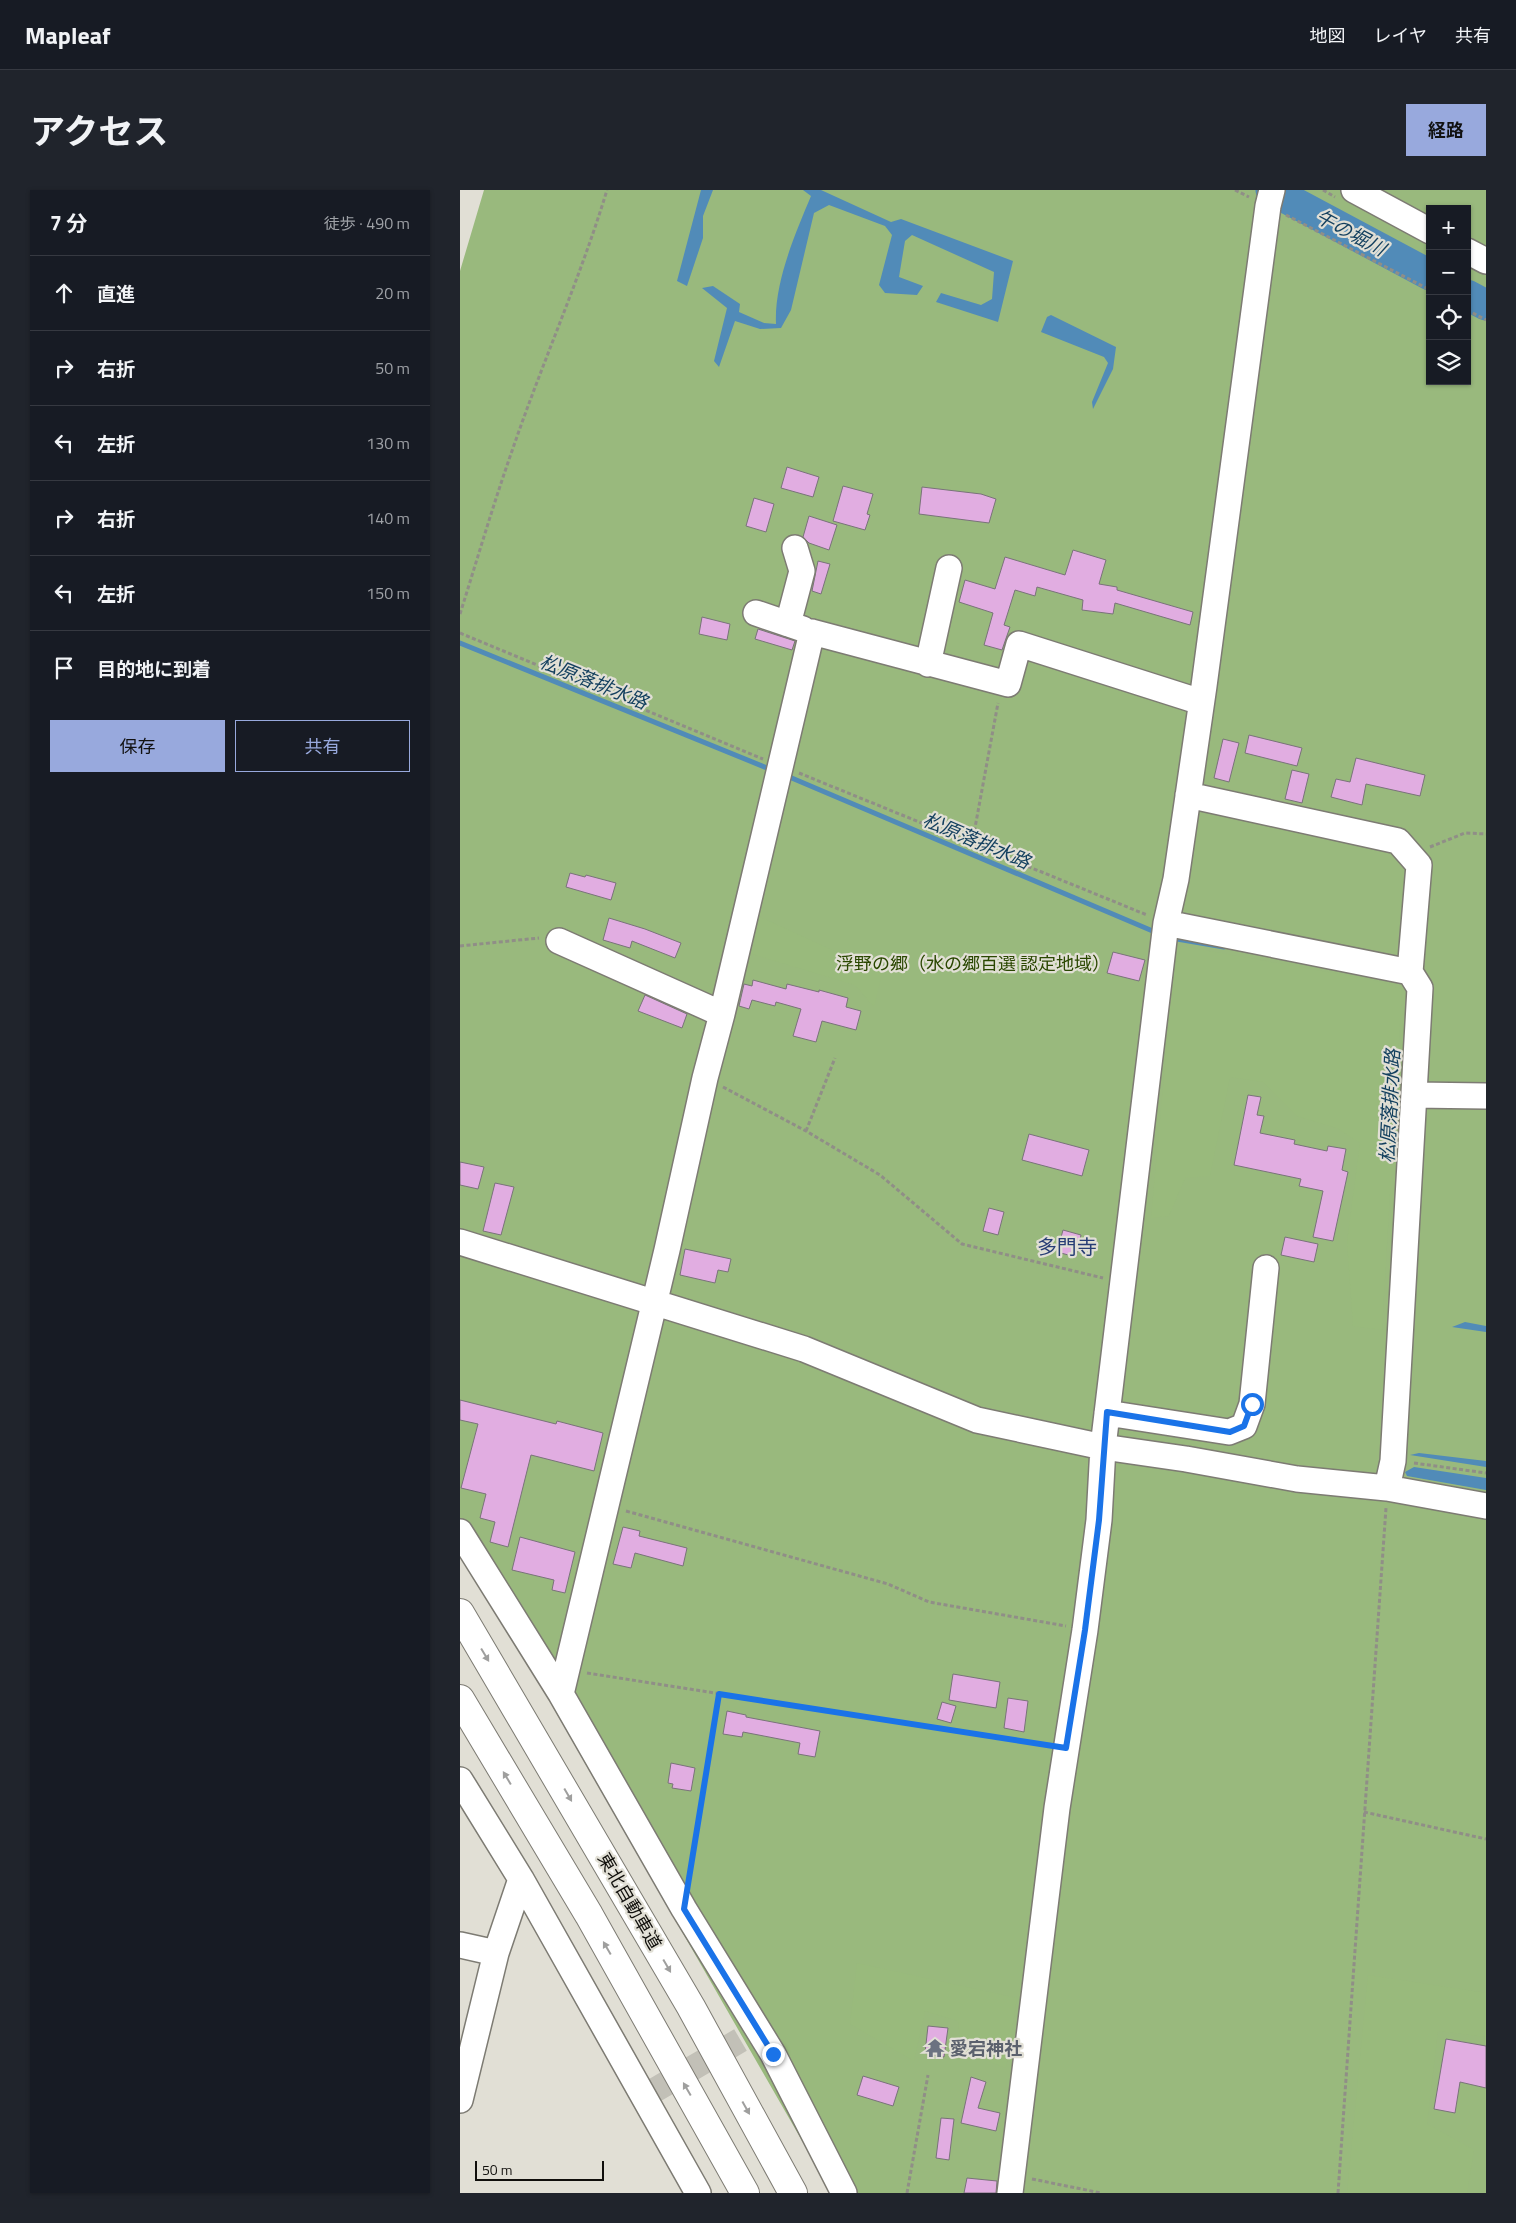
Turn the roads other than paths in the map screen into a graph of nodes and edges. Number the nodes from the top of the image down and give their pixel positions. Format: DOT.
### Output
graph roads {
  1 [pos="1354,190"];
  2 [pos="1270,198"];
  3 [pos="1426,229"];
  4 [pos="1471,253"];
  5 [pos="1486,261"];
  6 [pos="795,548"];
  7 [pos="949,568"];
  8 [pos="756,613"];
  9 [pos="788,624"];
  10 [pos="812,632"];
  11 [pos="928,664"];
  12 [pos="1201,702"];
  13 [pos="1188,795"];
  14 [pos="1166,923"];
  15 [pos="559,941"];
  16 [pos="1410,972"];
  17 [pos="722,1014"];
  18 [pos="1414,1095"];
  19 [pos="1486,1096"];
  20 [pos="460,1242"];
  21 [pos="1266,1268"];
  22 [pos="653,1303"];
  23 [pos="1107,1412"];
  24 [pos="1103,1447"];
  25 [pos="1387,1488"];
  26 [pos="1486,1506"];
  27 [pos="460,1532"];
  28 [pos="460,1613"];
  29 [pos="564,1682"];
  30 [pos="460,1699"];
  31 [pos="460,1780"];
  32 [pos="521,1879"];
  33 [pos="460,1945"];
  34 [pos="496,1953"];
  35 [pos="461,2089"];
  36 [pos="1011,2184"];
  37 [pos="698,2193"];
  38 [pos="745,2193"];
  39 [pos="793,2193"];
  40 [pos="844,2193"];
  1 -- 3 [label="street"];
  2 -- 12 [label="street"];
  4 -- 5 [label="street"];
  6 -- 9 [label="street"];
  7 -- 11 [label="street"];
  8 -- 9 [label="street"];
  9 -- 10 [label="street"];
  10 -- 11 [label="street"];
  10 -- 17 [label="street"];
  11 -- 12 [label="street"];
  12 -- 13 [label="street"];
  13 -- 14 [label="street"];
  13 -- 16 [label="street"];
  14 -- 16 [label="street"];
  14 -- 23 [label="street"];
  15 -- 17 [label="street"];
  16 -- 18 [label="street"];
  17 -- 22 [label="street"];
  18 -- 19 [label="street"];
  18 -- 25 [label="street"];
  20 -- 22 [label="street"];
  21 -- 23 [label="street"];
  22 -- 24 [label="street"];
  22 -- 29 [label="street"];
  23 -- 24 [label="street"];
  24 -- 25 [label="street"];
  24 -- 36 [label="street"];
  25 -- 26 [label="street"];
  27 -- 29 [label="street"];
  28 -- 39 [label="highway, 東北自動車道, one-way"];
  29 -- 40 [label="street"];
  38 -- 30 [label="highway, one-way"];
  31 -- 32 [label="street"];
  32 -- 34 [label="street"];
  32 -- 37 [label="street"];
  33 -- 34 [label="street"];
  34 -- 35 [label="street"];
}
